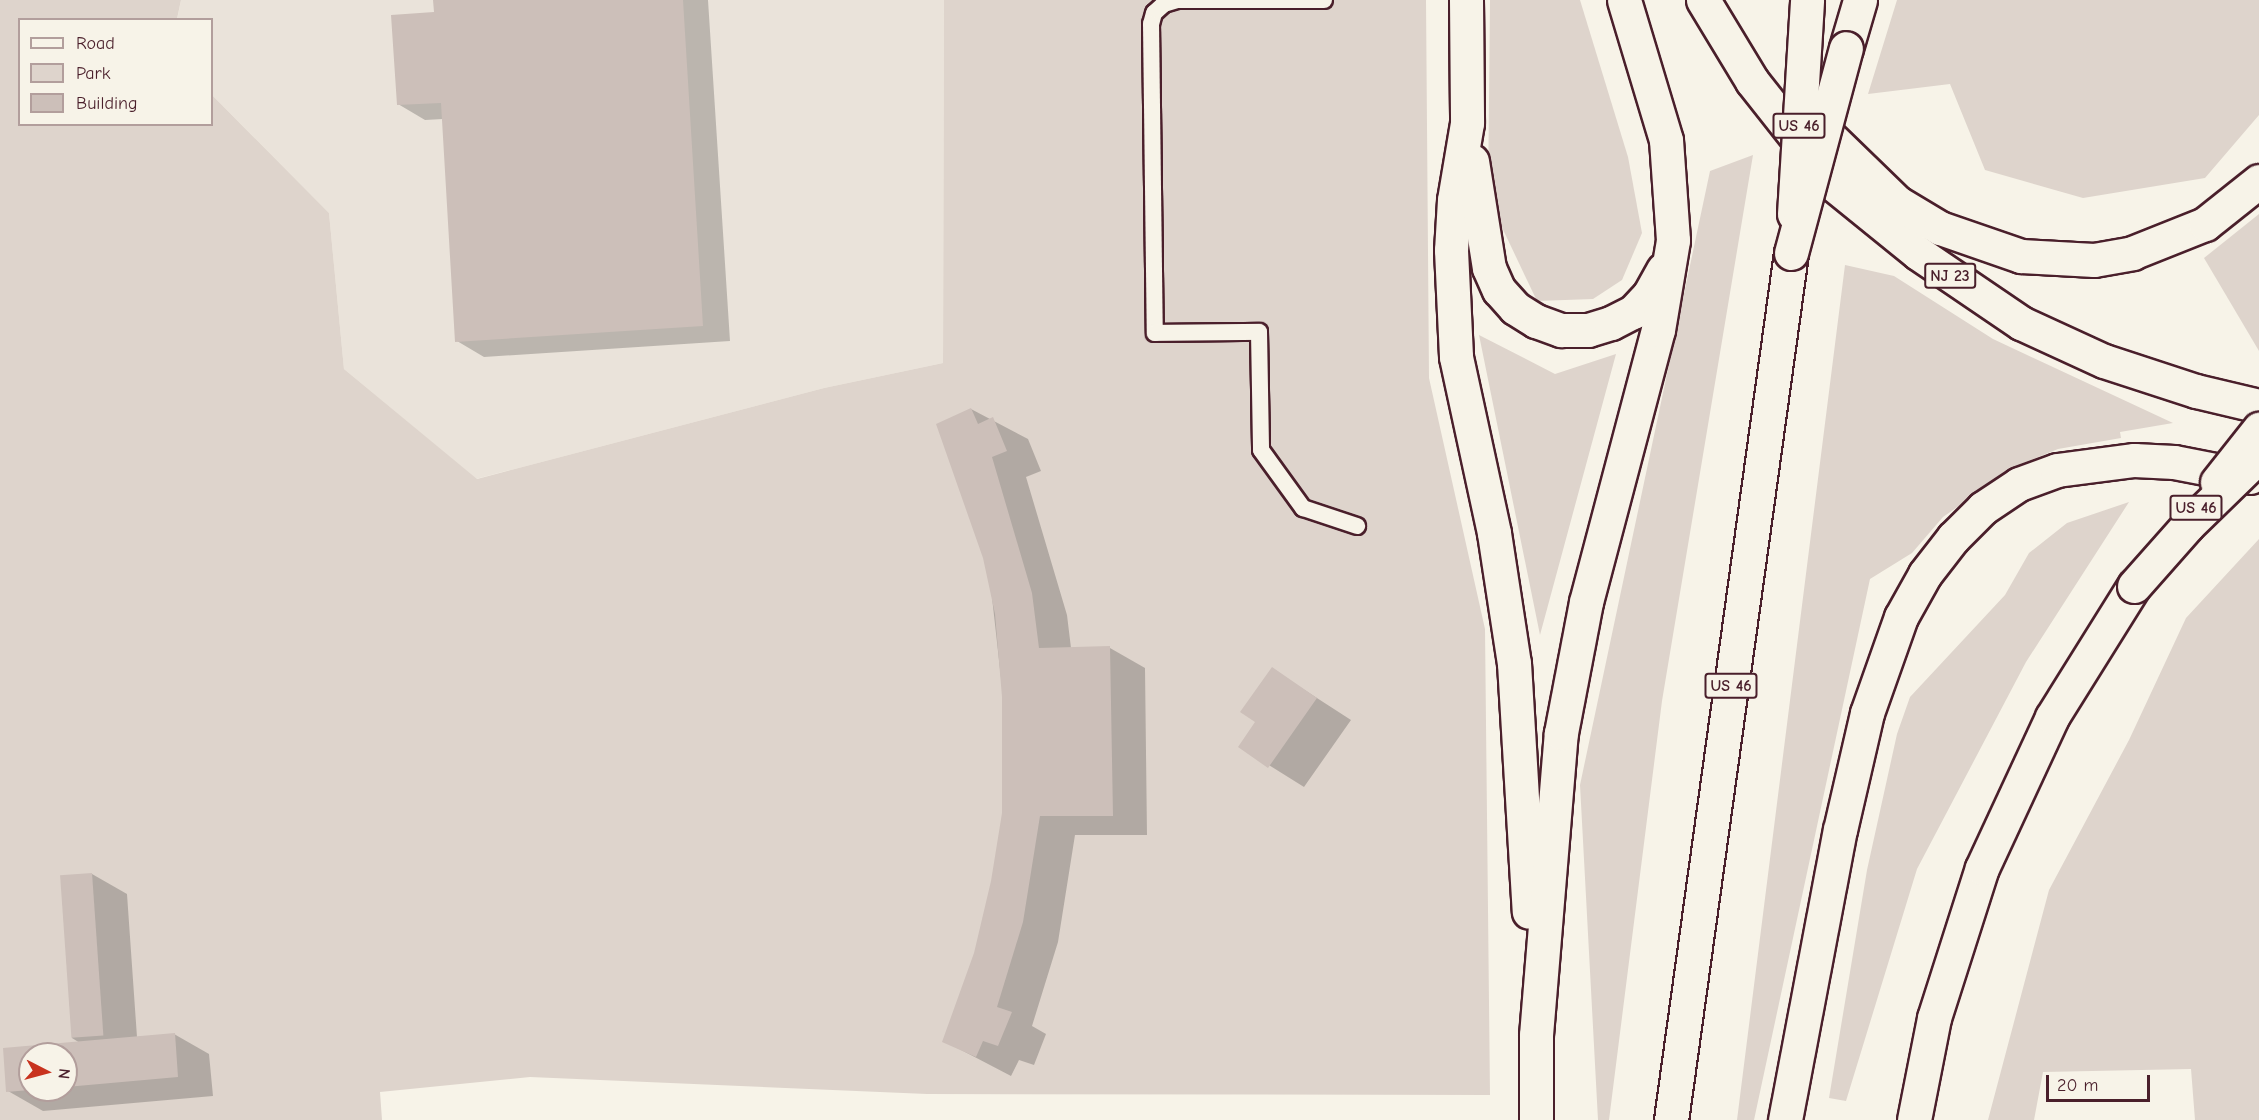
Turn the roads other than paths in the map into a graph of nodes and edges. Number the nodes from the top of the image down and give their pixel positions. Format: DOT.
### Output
graph roads {
  1 [pos="1324,0"];
  2 [pos="1466,0"];
  3 [pos="1624,0"];
  4 [pos="1703,0"];
  5 [pos="1807,0"];
  6 [pos="1860,0"];
  7 [pos="1721,32"];
  8 [pos="1467,123"];
  9 [pos="2259,182"];
  10 [pos="1672,240"];
  11 [pos="1791,253"];
  12 [pos="2259,406"];
  13 [pos="2259,429"];
  14 [pos="2259,456"];
  15 [pos="2259,478"];
  16 [pos="1358,526"];
  17 [pos="2134,586"];
  18 [pos="1536,1035"];
  19 [pos="1536,1120"];
  20 [pos="1671,1120"];
  21 [pos="1785,1120"];
  22 [pos="1914,1120"];
  1 -- 16 [label="lane"];
  2 -- 8 [label="main road"];
  3 -- 10 [label="main road"];
  4 -- 7 [label="main road, NJ 23"];
  5 -- 11 [label="main road, US 46, bridge"];
  6 -- 11 [label="main road, bridge"];
  7 -- 9 [label="main road"];
  7 -- 12 [label="main road, NJ 23"];
  8 -- 10 [label="main road"];
  8 -- 18 [label="main road"];
  10 -- 18 [label="main road"];
  11 -- 20 [label="main road, US 46"];
  13 -- 17 [label="main road, US 46, bridge"];
  14 -- 17 [label="main road, bridge"];
  15 -- 21 [label="main road"];
  17 -- 22 [label="main road, US 46"];
  18 -- 19 [label="main road"];
}
